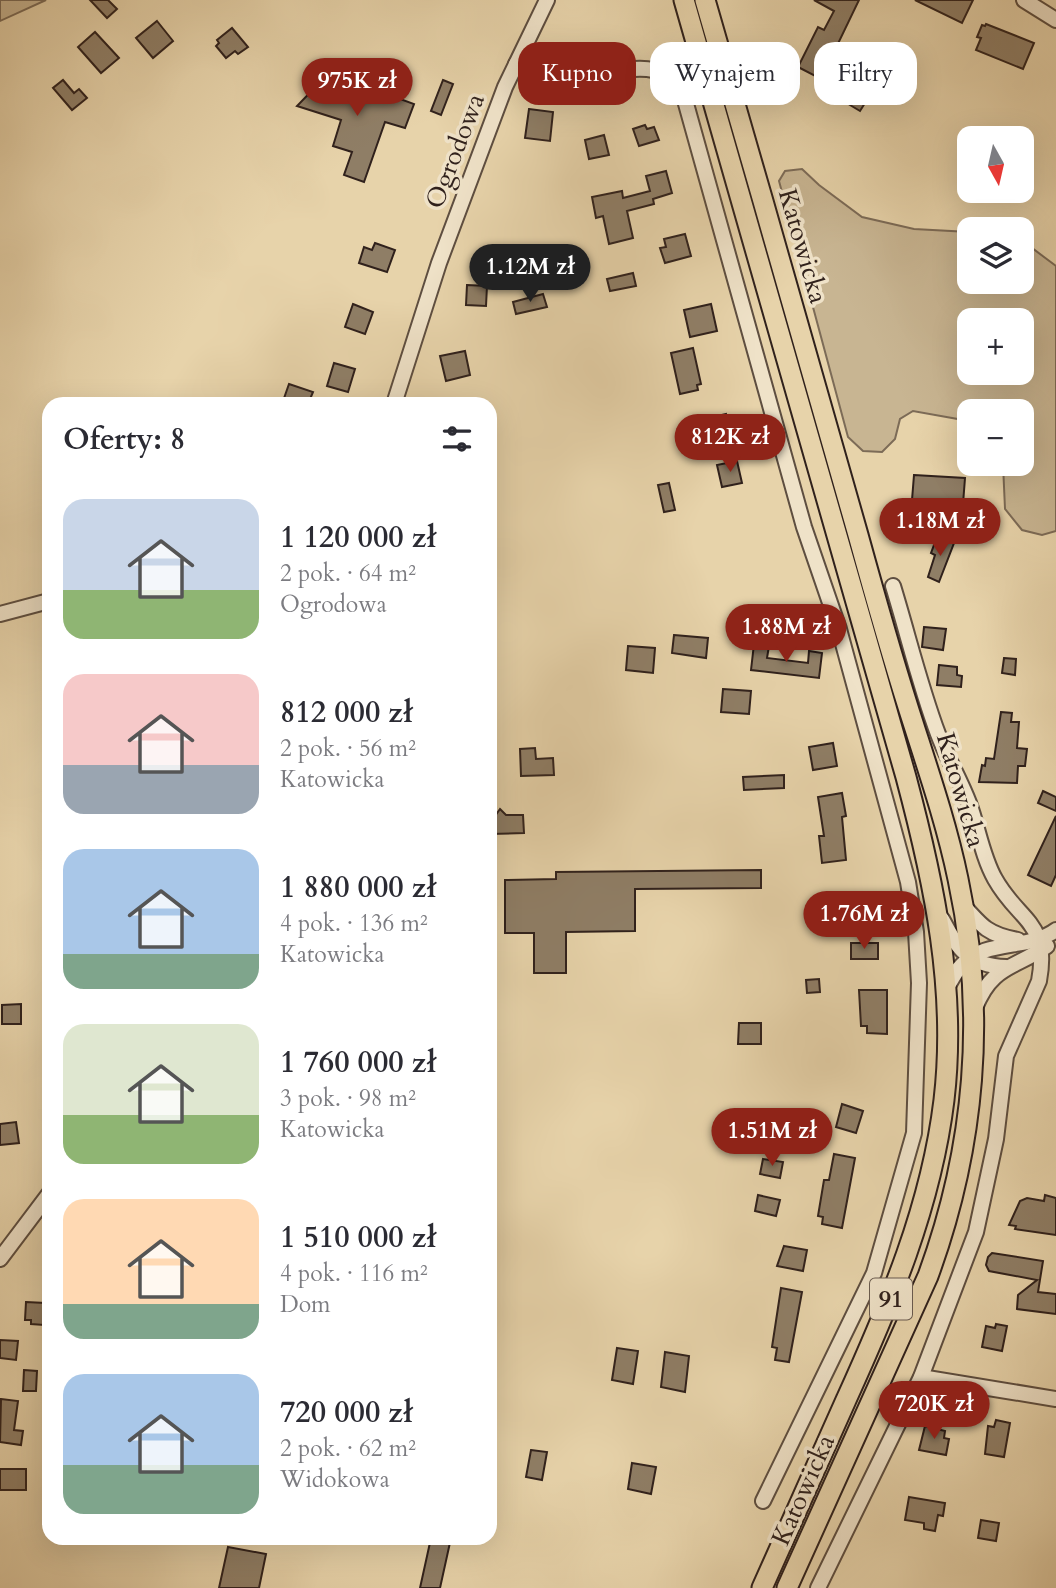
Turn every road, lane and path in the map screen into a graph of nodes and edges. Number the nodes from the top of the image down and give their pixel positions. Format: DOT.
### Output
graph roads {
  1 [pos="547,0"];
  2 [pos="684,0"];
  3 [pos="705,0"];
  4 [pos="1024,0"];
  5 [pos="1056,20"];
  6 [pos="516,64"];
  7 [pos="396,397"];
  8 [pos="893,586"];
  9 [pos="42,603"];
  10 [pos="0,614"];
  11 [pos="963,905"];
  12 [pos="938,912"];
  13 [pos="1056,930"];
  14 [pos="1056,938"];
  15 [pos="1035,944"];
  16 [pos="970,958"];
  17 [pos="1006,967"];
  18 [pos="946,989"];
  19 [pos="973,1013"];
  20 [pos="42,1203"];
  21 [pos="0,1259"];
  22 [pos="921,1377"];
  23 [pos="1056,1399"];
  24 [pos="763,1501"];
  25 [pos="762,1588"];
  26 [pos="787,1588"];
  27 [pos="818,1588"];
  1 -- 6 [label="street, Ogrodowa"];
  2 -- 12 [label="main road, Katowicka / 91"];
  3 -- 11 [label="main road, Katowicka / 91"];
  4 -- 5 [label="street"];
  6 -- 7 [label="street, Ogrodowa"];
  6 -- 24 [label="street"];
  8 -- 15 [label="street"];
  9 -- 10 [label="street"];
  11 -- 15 [label="street"];
  11 -- 16 [label="main road, Katowicka / 91"];
  12 -- 16 [label="street"];
  12 -- 18 [label="main road, Katowicka / 91"];
  13 -- 15 [label="street"];
  14 -- 15 [label="street"];
  15 -- 16 [label="street"];
  15 -- 17 [label="street"];
  15 -- 22 [label="street"];
  16 -- 17 [label="street"];
  16 -- 18 [label="street"];
  16 -- 19 [label="main road, Katowicka / 91"];
  17 -- 19 [label="street"];
  18 -- 25 [label="main road, Katowicka / 91"];
  19 -- 26 [label="main road, Katowicka / 91"];
  20 -- 21 [label="street"];
  22 -- 23 [label="street"];
  22 -- 27 [label="street"];
}
